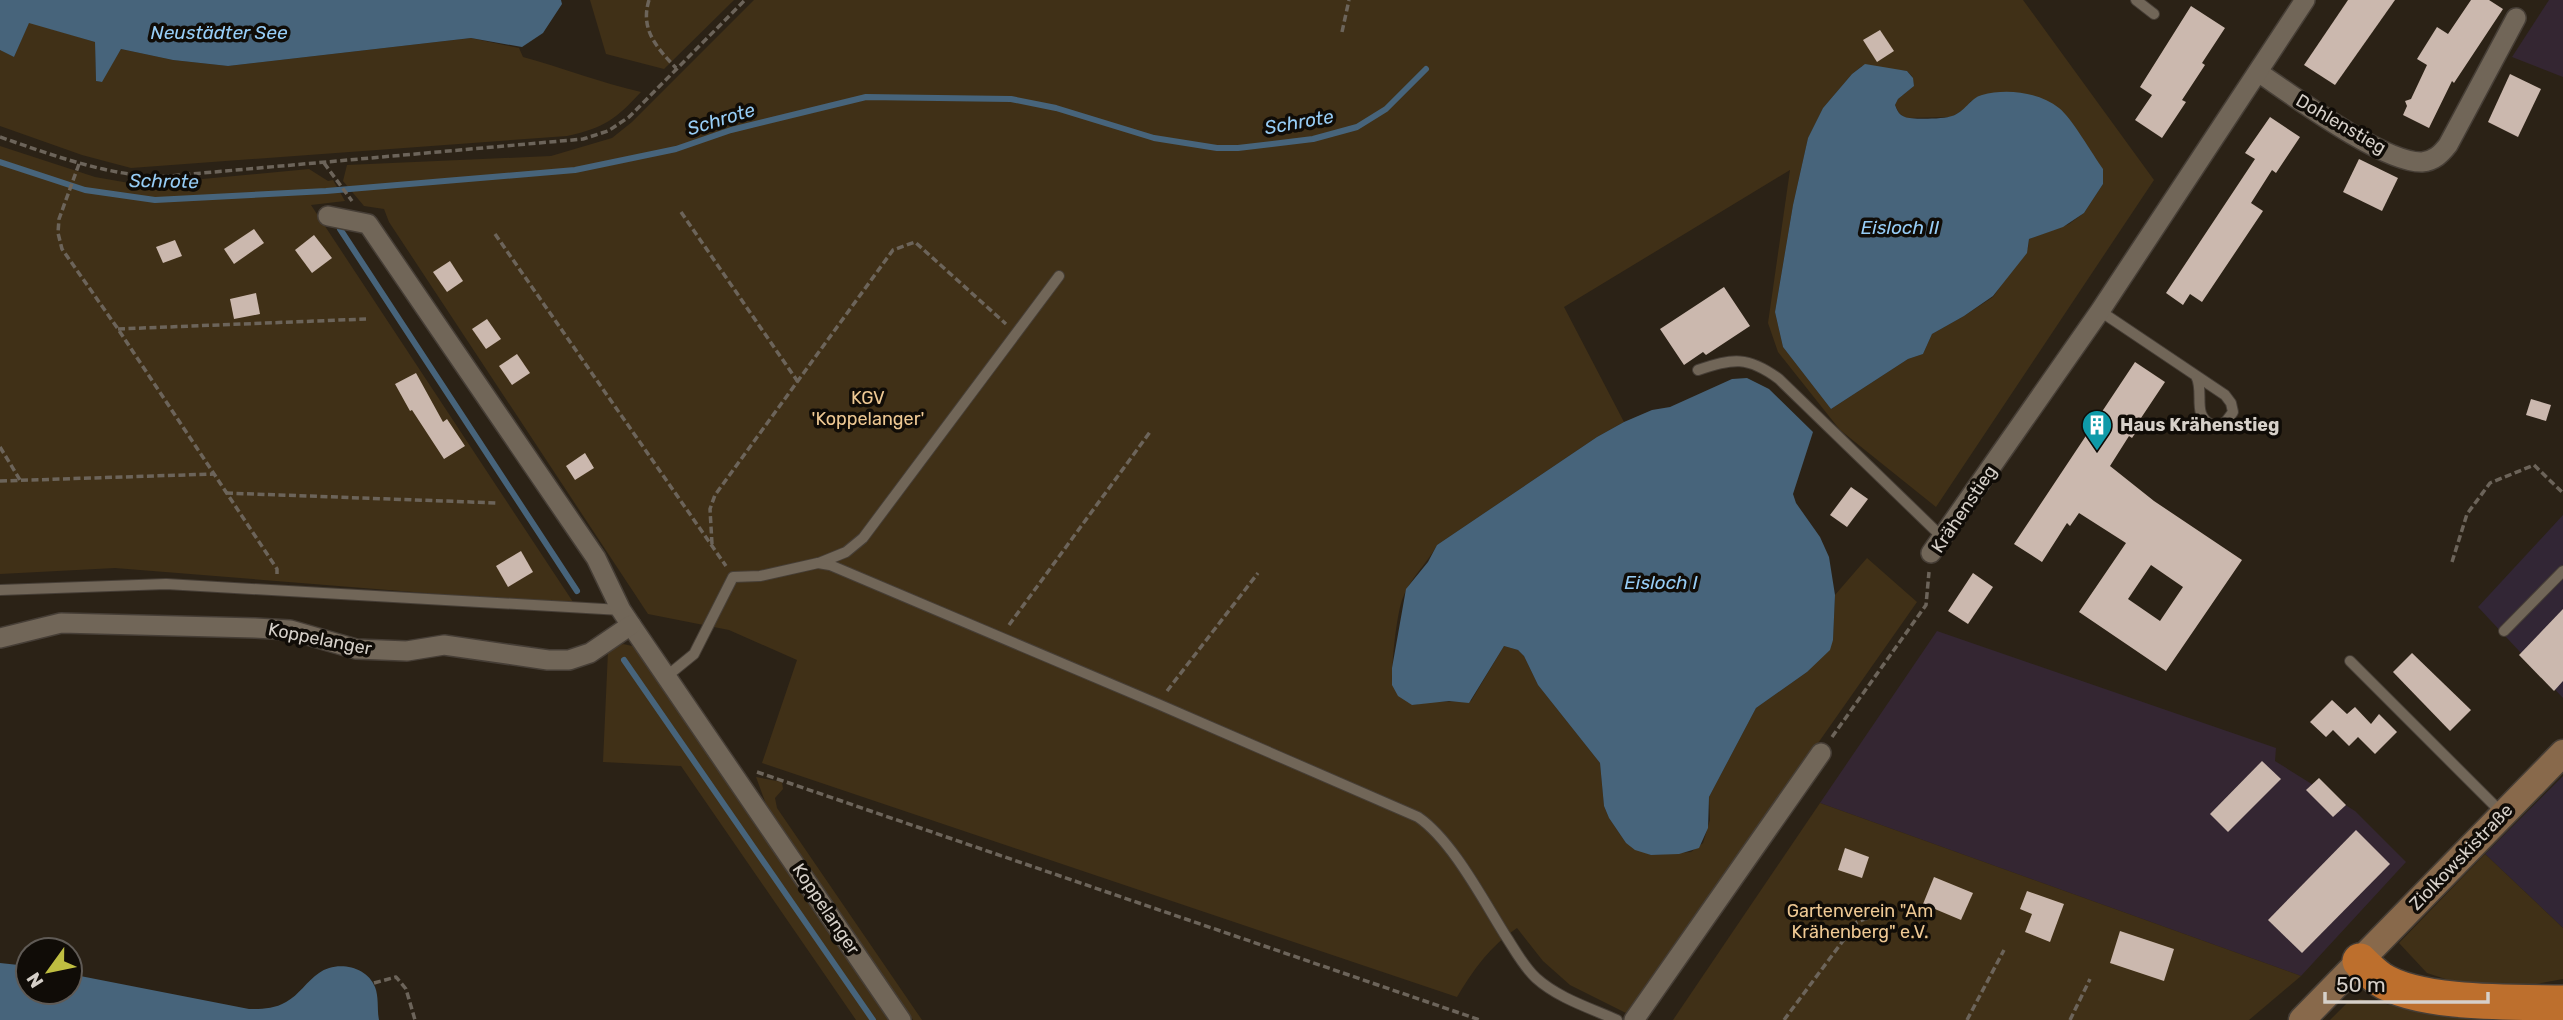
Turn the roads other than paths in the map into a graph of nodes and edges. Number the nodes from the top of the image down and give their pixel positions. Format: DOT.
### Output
graph roads {
  1 [pos="2136,0"];
  2 [pos="2305,0"];
  3 [pos="2154,14"];
  4 [pos="2516,18"];
  5 [pos="2258,72"];
  6 [pos="328,216"];
  7 [pos="1059,276"];
  8 [pos="2100,311"];
  9 [pos="1698,370"];
  10 [pos="2196,376"];
  11 [pos="1937,546"];
  12 [pos="818,563"];
  13 [pos="2563,571"];
  14 [pos="0,590"];
  15 [pos="626,618"];
  16 [pos="2504,631"];
  17 [pos="0,638"];
  18 [pos="2350,661"];
  19 [pos="667,676"];
  20 [pos="1821,753"];
  21 [pos="2563,753"];
  22 [pos="2503,814"];
  23 [pos="2360,961"];
  24 [pos="2563,1005"];
  25 [pos="901,1020"];
  26 [pos="1617,1020"];
  27 [pos="1634,1020"];
  28 [pos="2302,1020"];
  29 [pos="2539,1020"];
  1 -- 3 [label="lane"];
  2 -- 5 [label="street, Krähenstieg"];
  4 -- 5 [label="street, Dohlenstieg"];
  5 -- 8 [label="street, Krähenstieg"];
  6 -- 15 [label="street, Koppelanger"];
  7 -- 12 [label="lane"];
  8 -- 10 [label="lane"];
  8 -- 11 [label="street, Krähenstieg"];
  9 -- 11 [label="lane"];
  10 -- 10 [label="lane"];
  12 -- 19 [label="lane"];
  12 -- 26 [label="lane"];
  13 -- 16 [label="lane"];
  14 -- 15 [label="lane"];
  15 -- 17 [label="street, Koppelanger"];
  15 -- 19 [label="street, Koppelanger"];
  18 -- 22 [label="lane"];
  19 -- 25 [label="street, Koppelanger"];
  20 -- 27 [label="street"];
  21 -- 22 [label="street, Ziolkowskistraße"];
  22 -- 23 [label="street, Ziolkowskistraße"];
  23 -- 24 [label="highway"];
  23 -- 28 [label="street, Ziolkowskistraße"];
  24 -- 29 [label="highway"];
}
